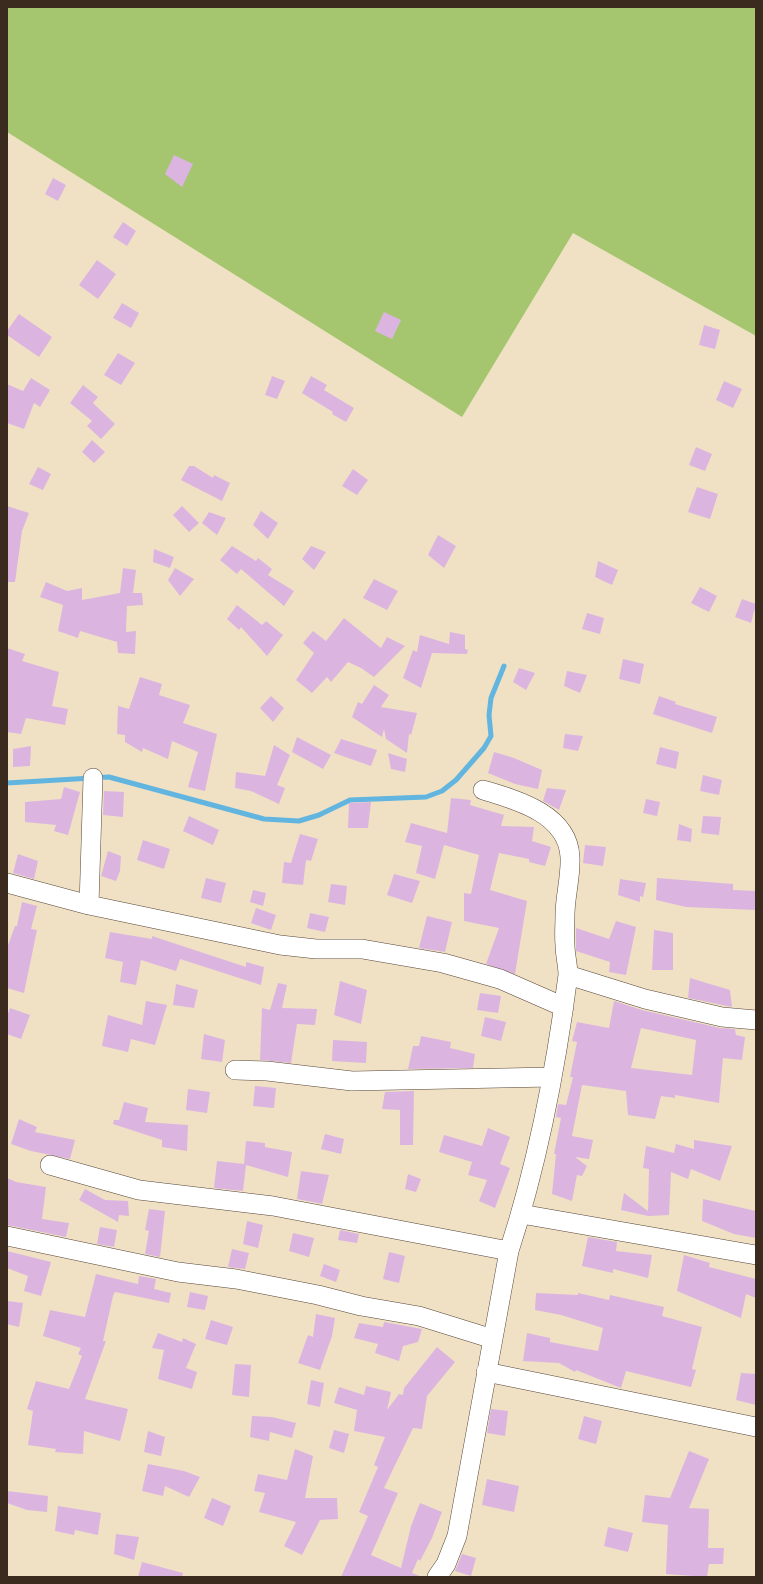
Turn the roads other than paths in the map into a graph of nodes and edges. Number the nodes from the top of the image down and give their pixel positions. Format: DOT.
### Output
graph roads {
  1 [pos="93,778"];
  2 [pos="483,790"];
  3 [pos="7,883"];
  4 [pos="89,905"];
  5 [pos="568,975"];
  6 [pos="564,1007"];
  7 [pos="756,1020"];
  8 [pos="235,1070"];
  9 [pos="552,1077"];
  10 [pos="50,1165"];
  11 [pos="521,1214"];
  12 [pos="7,1236"];
  13 [pos="509,1251"];
  14 [pos="756,1255"];
  15 [pos="493,1339"];
  16 [pos="486,1372"];
  17 [pos="756,1427"];
  18 [pos="437,1577"];
  1 -- 4 [label="street"];
  2 -- 5 [label="street"];
  3 -- 4 [label="street"];
  4 -- 6 [label="street"];
  5 -- 6 [label="street"];
  5 -- 7 [label="street"];
  6 -- 9 [label="street"];
  8 -- 9 [label="street"];
  9 -- 11 [label="street"];
  10 -- 13 [label="street"];
  11 -- 13 [label="street"];
  11 -- 14 [label="street"];
  12 -- 15 [label="street"];
  13 -- 15 [label="street"];
  15 -- 16 [label="street"];
  16 -- 17 [label="street"];
  16 -- 18 [label="street"];
}
